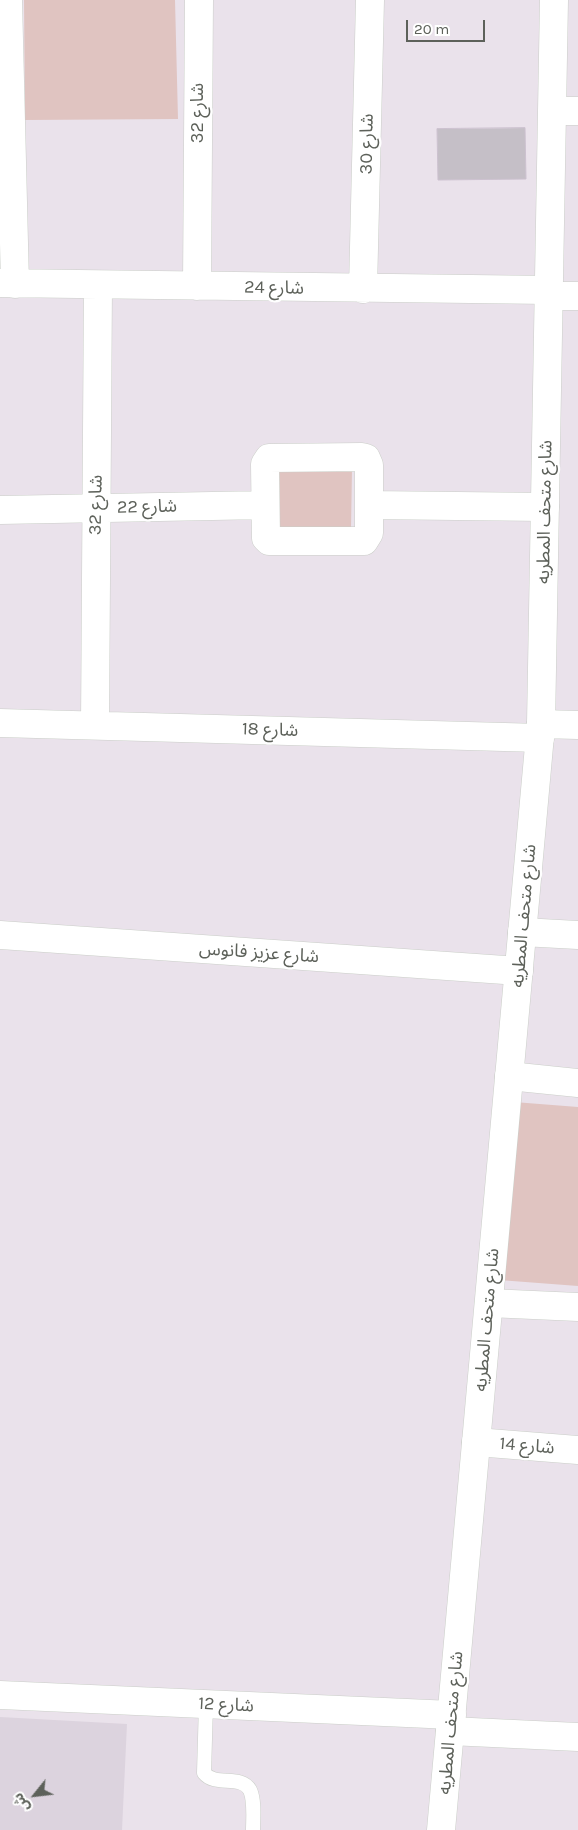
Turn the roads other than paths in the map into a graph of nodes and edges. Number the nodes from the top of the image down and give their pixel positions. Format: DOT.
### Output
graph roads {
  1 [pos="8,0"];
  2 [pos="199,0"];
  3 [pos="370,0"];
  4 [pos="554,0"];
  5 [pos="565,111"];
  6 [pos="7,284"];
  7 [pos="98,285"];
  8 [pos="197,286"];
  9 [pos="363,289"];
  10 [pos="549,293"];
  11 [pos="578,296"];
  12 [pos="264,505"];
  13 [pos="369,505"];
  14 [pos="545,507"];
  15 [pos="96,508"];
  16 [pos="0,510"];
  17 [pos="0,723"];
  18 [pos="94,725"];
  19 [pos="578,725"];
  20 [pos="540,731"];
  21 [pos="522,932"];
  22 [pos="0,935"];
  23 [pos="578,935"];
  24 [pos="519,971"];
  25 [pos="509,1076"];
  26 [pos="578,1083"];
  27 [pos="489,1303"];
  28 [pos="578,1307"];
  29 [pos="476,1442"];
  30 [pos="578,1450"];
  31 [pos="0,1695"];
  32 [pos="206,1704"];
  33 [pos="451,1723"];
  34 [pos="578,1737"];
  35 [pos="253,1830"];
  36 [pos="441,1830"];
  1 -- 6 [label="street"];
  2 -- 8 [label="street, شارع 32"];
  3 -- 9 [label="street, شارع 30"];
  4 -- 5 [label="street, شارع متحف المطريه"];
  5 -- 10 [label="street, شارع متحف المطريه"];
  6 -- 7 [label="street, شارع 24"];
  7 -- 8 [label="street, شارع 24"];
  7 -- 15 [label="street, شارع 32"];
  8 -- 9 [label="street, شارع 24"];
  9 -- 10 [label="street, شارع 24"];
  10 -- 11 [label="street, شارع 24"];
  10 -- 14 [label="street, شارع متحف المطريه"];
  12 -- 13 [label="street"];
  12 -- 13 [label="street"];
  12 -- 15 [label="street, شارع 22"];
  13 -- 14 [label="street"];
  14 -- 20 [label="street, شارع متحف المطريه"];
  15 -- 16 [label="street, شارع 22"];
  15 -- 18 [label="street, شارع 32"];
  17 -- 18 [label="street, شارع 18"];
  18 -- 20 [label="street, شارع 18"];
  19 -- 20 [label="street, شارع 18"];
  20 -- 21 [label="street, شارع متحف المطريه"];
  21 -- 23 [label="street"];
  21 -- 24 [label="street, شارع متحف المطريه"];
  22 -- 24 [label="street, شارع عزيز فانوس"];
  24 -- 25 [label="street, شارع متحف المطريه"];
  25 -- 26 [label="street"];
  25 -- 27 [label="street, شارع متحف المطريه"];
  27 -- 28 [label="street"];
  27 -- 29 [label="street, شارع متحف المطريه"];
  29 -- 30 [label="street, شارع 14"];
  29 -- 33 [label="street, شارع متحف المطريه"];
  31 -- 32 [label="street, شارع 12"];
  32 -- 33 [label="street, شارع 12"];
  32 -- 35 [label="lane"];
  33 -- 34 [label="street, شارع 12"];
  33 -- 36 [label="street, شارع متحف المطريه"];
}
